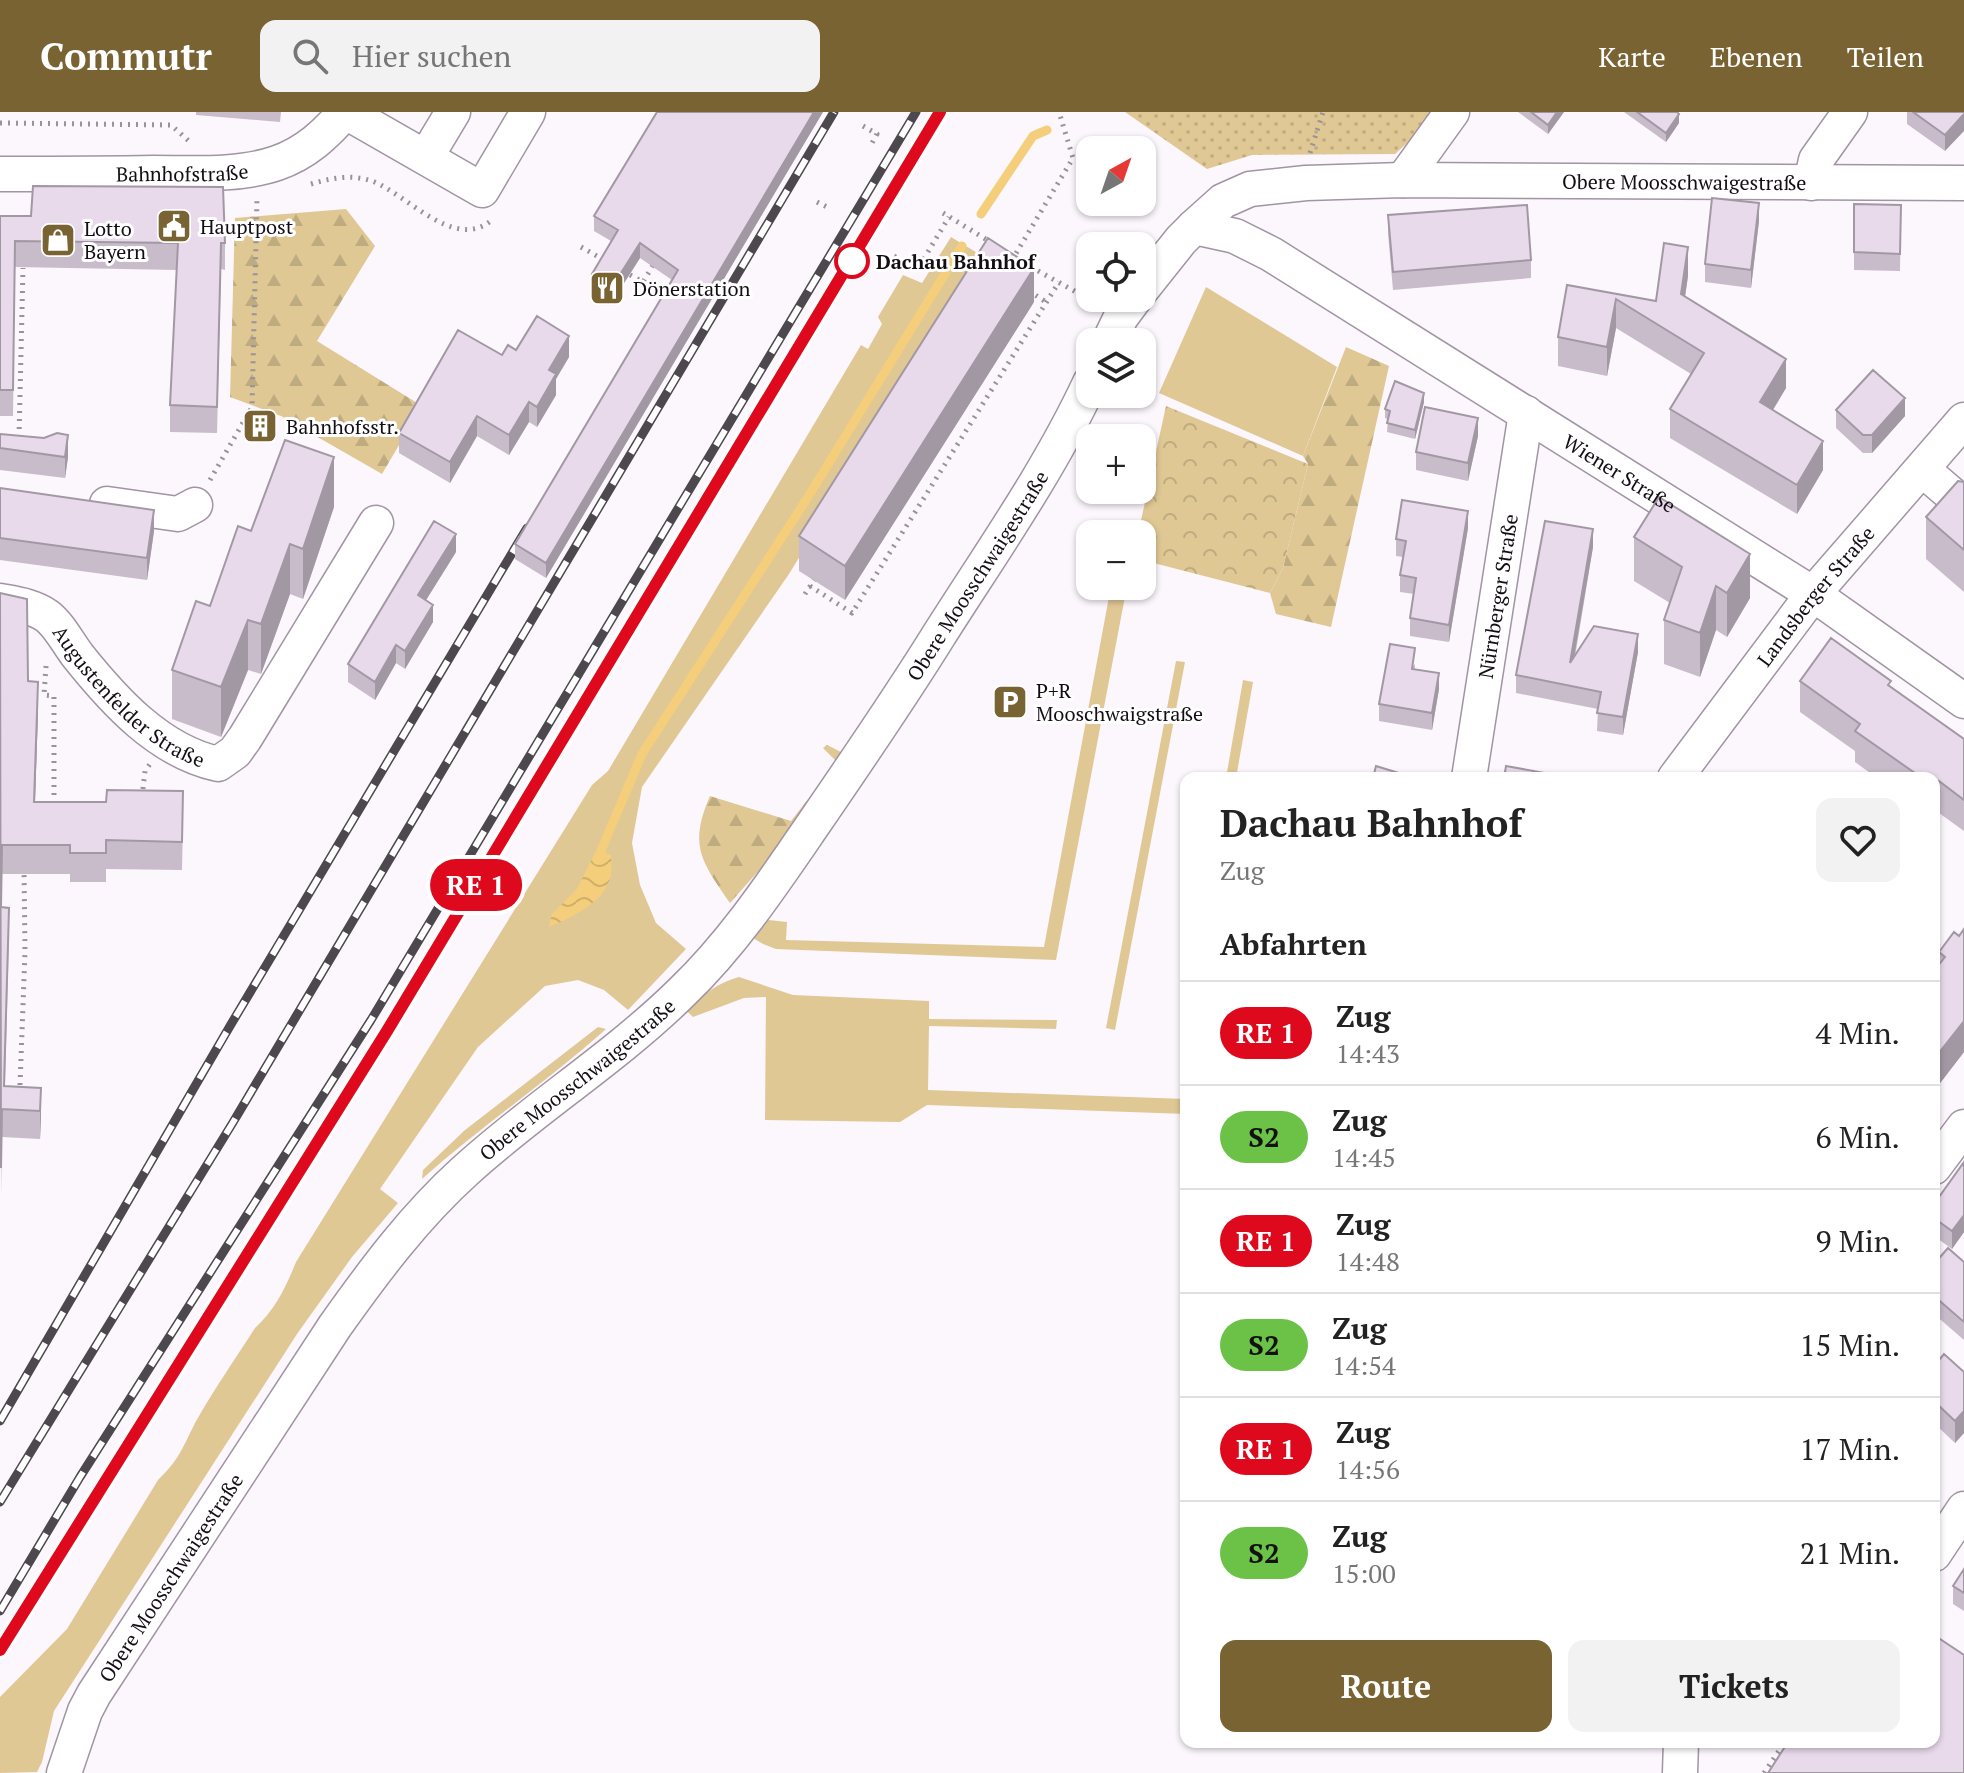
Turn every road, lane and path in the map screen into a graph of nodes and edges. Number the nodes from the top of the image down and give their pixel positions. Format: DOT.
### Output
graph roads {
  1 [pos="346,112"];
  2 [pos="453,112"];
  3 [pos="528,112"];
  4 [pos="1059,112"];
  5 [pos="1323,112"];
  6 [pos="1452,112"];
  7 [pos="1850,112"];
  8 [pos="384,121"];
  9 [pos="0,123"];
  10 [pos="863,126"];
  11 [pos="872,143"];
  12 [pos="1311,144"];
  13 [pos="196,148"];
  14 [pos="426,157"];
  15 [pos="0,174"];
  16 [pos="1403,180"];
  17 [pos="1811,183"];
  18 [pos="1964,183"];
  19 [pos="304,186"];
  20 [pos="1281,186"];
  21 [pos="269,195"];
  22 [pos="246,198"];
  23 [pos="257,198"];
  24 [pos="817,202"];
  25 [pos="831,209"];
  26 [pos="501,212"];
  27 [pos="1194,227"];
  28 [pos="581,247"];
  29 [pos="1271,254"];
  30 [pos="659,256"];
  31 [pos="894,256"];
  32 [pos="1014,257"];
  33 [pos="605,261"];
  34 [pos="1156,263"];
  35 [pos="1009,266"];
  36 [pos="23,268"];
  37 [pos="617,268"];
  38 [pos="1059,282"];
  39 [pos="1024,295"];
  40 [pos="1046,302"];
  41 [pos="1122,319"];
  42 [pos="1078,408"];
  43 [pos="1526,413"];
  44 [pos="1964,420"];
  45 [pos="19,437"];
  46 [pos="1923,470"];
  47 [pos="77,500"];
  48 [pos="195,505"];
  49 [pos="1964,505"];
  50 [pos="376,523"];
  51 [pos="805,594"];
  52 [pos="1813,594"];
  53 [pos="0,601"];
  54 [pos="49,617"];
  55 [pos="1964,701"];
  56 [pos="166,741"];
  57 [pos="1470,772"];
  58 [pos="1688,772"];
  59 [pos="141,804"];
  60 [pos="54,812"];
  61 [pos="24,861"];
  62 [pos="20,1085"];
  63 [pos="1964,1127"];
  64 [pos="1940,1159"];
  65 [pos="1964,1509"];
  66 [pos="1940,1545"];
  67 [pos="1681,1748"];
  68 [pos="1779,1748"];
  69 [pos="64,1773"];
  70 [pos="1680,1773"];
  71 [pos="1764,1773"];
  1 -- 8 [label="street"];
  1 -- 15 [label="street, Bahnhofstraße"];
  2 -- 14 [label="street"];
  3 -- 14 [label="street"];
  4 -- 32 [label="path"];
  5 -- 12 [label="path"];
  6 -- 16 [label="street"];
  7 -- 17 [label="street"];
  8 -- 14 [label="street"];
  9 -- 13 [label="path"];
  10 -- 11 [label="path"];
  16 -- 17 [label="street, Obere Moosschwaigestraße"];
  16 -- 20 [label="street, Obere Moosschwaigestraße"];
  17 -- 18 [label="street, Obere Moosschwaigestraße"];
  19 -- 26 [label="path"];
  20 -- 27 [label="street, Obere Moosschwaigestraße"];
  20 -- 29 [label="street"];
  21 -- 23 [label="path"];
  22 -- 23 [label="path"];
  23 -- 48 [label="path"];
  24 -- 25 [label="path"];
  27 -- 29 [label="street, Wiener Straße"];
  27 -- 34 [label="street, Obere Moosschwaigestraße"];
  28 -- 33 [label="path"];
  29 -- 43 [label="street, Wiener Straße"];
  30 -- 37 [label="path"];
  31 -- 32 [label="path"];
  32 -- 35 [label="path"];
  32 -- 38 [label="path"];
  36 -- 45 [label="path"];
  38 -- 40 [label="path"];
  38 -- 41 [label="path"];
  39 -- 40 [label="path"];
  40 -- 51 [label="path"];
  42 -- 69 [label="street, Obere Moosschwaigestraße"];
  43 -- 52 [label="street, Wiener Straße"];
  43 -- 57 [label="street, Nürnberger Straße"];
  44 -- 46 [label="street, Landsberger Straße"];
  46 -- 49 [label="street"];
  46 -- 52 [label="street, Landsberger Straße"];
  47 -- 48 [label="street"];
  50 -- 56 [label="street, Augustenfelder Straße"];
  52 -- 55 [label="street, Wiener Straße"];
  52 -- 58 [label="street, Landsberger Straße"];
  53 -- 54 [label="street, Augustenfelder Straße"];
  54 -- 56 [label="street, Augustenfelder Straße"];
  54 -- 60 [label="path"];
  56 -- 59 [label="path"];
  61 -- 62 [label="path"];
  63 -- 64 [label="street"];
  65 -- 66 [label="street"];
  67 -- 70 [label="street"];
  68 -- 71 [label="path"];
}
